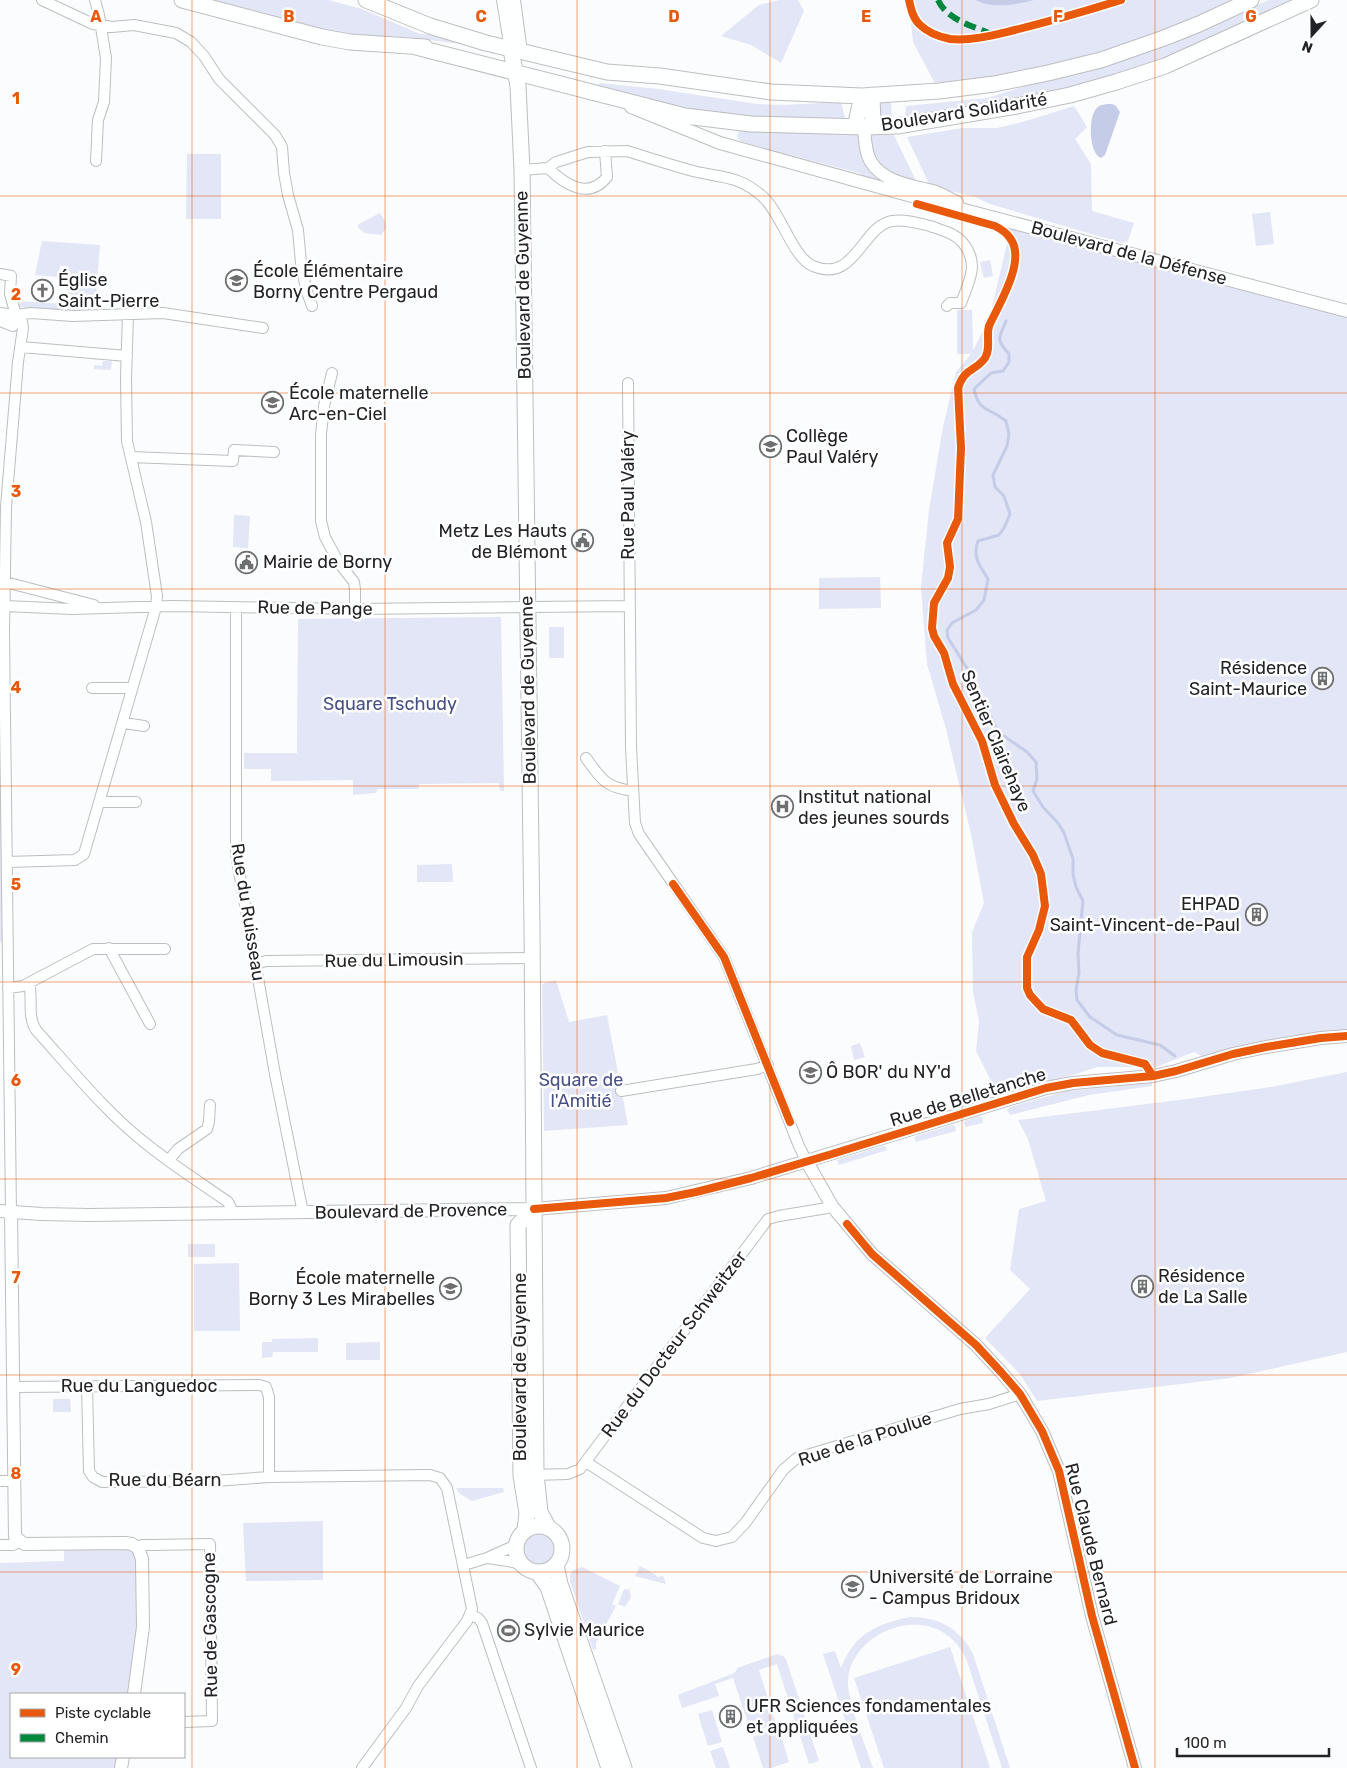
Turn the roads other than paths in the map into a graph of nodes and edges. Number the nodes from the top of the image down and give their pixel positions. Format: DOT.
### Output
graph roads {
  1 [pos="42,0"];
  2 [pos="95,0"];
  3 [pos="182,0"];
  4 [pos="366,0"];
  5 [pos="503,0"];
  6 [pos="514,0"];
  7 [pos="1250,0"];
  8 [pos="1312,0"];
  9 [pos="100,25"];
  10 [pos="518,62"];
  11 [pos="599,93"];
  12 [pos="867,95"];
  13 [pos="865,127"];
  14 [pos="605,150"];
  15 [pos="96,161"];
  16 [pos="548,168"];
  17 [pos="522,170"];
  18 [pos="988,216"];
  19 [pos="0,274"];
  20 [pos="312,306"];
  21 [pos="947,306"];
  22 [pos="1347,311"];
  23 [pos="0,313"];
  24 [pos="128,314"];
  25 [pos="16,315"];
  26 [pos="0,321"];
  27 [pos="13,326"];
  28 [pos="263,328"];
  29 [pos="21,344"];
  30 [pos="126,356"];
  31 [pos="332,373"];
  32 [pos="628,384"];
  33 [pos="274,452"];
  34 [pos="131,458"];
  35 [pos="5,582"];
  36 [pos="4,606"];
  37 [pos="629,606"];
  38 [pos="102,607"];
  39 [pos="156,607"];
  40 [pos="236,607"];
  41 [pos="527,607"];
  42 [pos="355,609"];
  43 [pos="92,688"];
  44 [pos="132,688"];
  45 [pos="124,723"];
  46 [pos="144,726"];
  47 [pos="586,758"];
  48 [pos="633,791"];
  49 [pos="100,802"];
  50 [pos="136,802"];
  51 [pos="7,862"];
  52 [pos="108,948"];
  53 [pos="165,948"];
  54 [pos="4,954"];
  55 [pos="532,958"];
  56 [pos="256,964"];
  57 [pos="29,983"];
  58 [pos="8,988"];
  59 [pos="150,1024"];
  60 [pos="1347,1036"];
  61 [pos="768,1065"];
  62 [pos="4,1073"];
  63 [pos="621,1091"];
  64 [pos="210,1105"];
  65 [pos="5,1124"];
  66 [pos="169,1160"];
  67 [pos="807,1162"];
  68 [pos="832,1206"];
  69 [pos="534,1209"];
  70 [pos="5,1211"];
  71 [pos="303,1212"];
  72 [pos="231,1213"];
  73 [pos="528,1376"];
  74 [pos="13,1387"];
  75 [pos="88,1388"];
  76 [pos="1020,1394"];
  77 [pos="586,1462"];
  78 [pos="536,1474"];
  79 [pos="269,1478"];
  80 [pos="0,1481"];
  81 [pos="14,1481"];
  82 [pos="522,1488"];
  83 [pos="548,1527"];
  84 [pos="525,1530"];
  85 [pos="19,1542"];
  86 [pos="0,1545"];
  87 [pos="516,1545"];
  88 [pos="138,1548"];
  89 [pos="487,1558"];
  90 [pos="464,1565"];
  91 [pos="522,1565"];
  92 [pos="556,1565"];
  93 [pos="538,1573"];
  94 [pos="470,1615"];
  95 [pos="134,1693"];
  96 [pos="185,1722"];
  97 [pos="362,1768"];
  98 [pos="531,1768"];
  99 [pos="609,1768"];
  100 [pos="624,1768"];
  101 [pos="1135,1768"];
  1 -- 9 [label="street"];
  2 -- 9 [label="street"];
  3 -- 10 [label="main road, Boulevard Solidarité"];
  4 -- 10 [label="main road, Boulevard Solidarité"];
  5 -- 10 [label="street"];
  6 -- 10 [label="street"];
  7 -- 12 [label="main road, Boulevard Solidarité"];
  8 -- 13 [label="main road, Boulevard Solidarité"];
  9 -- 15 [label="street"];
  9 -- 20 [label="street"];
  10 -- 11 [label="main road, Boulevard Solidarité"];
  10 -- 12 [label="main road, Boulevard Solidarité"];
  10 -- 17 [label="main road, Boulevard de Guyenne"];
  11 -- 13 [label="main road, Boulevard Solidarité"];
  11 -- 18 [label="street, Boulevard de la Défense"];
  12 -- 13 [label="main road"];
  13 -- 18 [label="street"];
  14 -- 16 [label="street"];
  14 -- 16 [label="street"];
  14 -- 21 [label="street"];
  16 -- 17 [label="street"];
  17 -- 41 [label="main road, Boulevard de Guyenne"];
  18 -- 22 [label="street, Boulevard de la Défense"];
  19 -- 25 [label="street"];
  23 -- 25 [label="street"];
  24 -- 25 [label="street"];
  24 -- 28 [label="street"];
  24 -- 30 [label="street"];
  25 -- 27 [label="street"];
  25 -- 29 [label="street"];
  26 -- 27 [label="street"];
  27 -- 29 [label="street"];
  29 -- 30 [label="street"];
  29 -- 35 [label="street"];
  30 -- 34 [label="street"];
  31 -- 42 [label="street"];
  32 -- 37 [label="street, Rue Paul Valéry"];
  33 -- 34 [label="street"];
  34 -- 39 [label="street"];
  35 -- 36 [label="street"];
  35 -- 38 [label="street, Rue de Pange"];
  36 -- 38 [label="street, Rue de Pange"];
  36 -- 51 [label="street"];
  37 -- 41 [label="street"];
  37 -- 48 [label="street, Rue Claude Bernard"];
  38 -- 39 [label="street, Rue de Pange"];
  39 -- 40 [label="street, Rue de Pange"];
  39 -- 44 [label="street"];
  40 -- 42 [label="street, Rue de Pange"];
  40 -- 56 [label="street, Rue du Ruisseau"];
  41 -- 42 [label="street, Rue de Pange"];
  41 -- 55 [label="main road, Boulevard de Guyenne"];
  43 -- 44 [label="street"];
  44 -- 45 [label="street"];
  45 -- 46 [label="street"];
  45 -- 49 [label="street"];
  47 -- 48 [label="street"];
  48 -- 61 [label="street, Rue Claude Bernard"];
  49 -- 50 [label="street"];
  49 -- 51 [label="street"];
  51 -- 54 [label="street"];
  52 -- 53 [label="street"];
  52 -- 57 [label="street"];
  52 -- 59 [label="street"];
  54 -- 58 [label="street"];
  55 -- 56 [label="street, Rue du Limousin"];
  55 -- 69 [label="main road, Boulevard de Guyenne"];
  56 -- 71 [label="street, Rue du Ruisseau"];
  57 -- 58 [label="street"];
  57 -- 66 [label="street"];
  58 -- 62 [label="street"];
  60 -- 67 [label="street, Rue de Belletanche"];
  61 -- 63 [label="street"];
  61 -- 67 [label="street, Rue Claude Bernard"];
  62 -- 65 [label="street"];
  64 -- 66 [label="street"];
  65 -- 70 [label="street"];
  66 -- 72 [label="street"];
  67 -- 68 [label="street, Rue Claude Bernard"];
  67 -- 69 [label="street, Boulevard de Provence"];
  68 -- 76 [label="street, Rue Claude Bernard"];
  68 -- 77 [label="street, Rue du Docteur Schweitzer"];
  69 -- 71 [label="street, Boulevard de Provence"];
  69 -- 73 [label="main road, Boulevard de Guyenne"];
  70 -- 72 [label="street, Boulevard de Provence"];
  70 -- 74 [label="street"];
  71 -- 72 [label="street, Boulevard de Provence"];
  73 -- 78 [label="main road, Boulevard de Guyenne"];
  73 -- 82 [label="main road, Boulevard de Guyenne"];
  74 -- 75 [label="street, Rue du Languedoc"];
  74 -- 81 [label="street"];
  75 -- 79 [label="street, Rue du Béarn"];
  75 -- 79 [label="street, Rue du Languedoc"];
  76 -- 77 [label="street, Rue de la Poulue"];
  76 -- 101 [label="street, Rue Claude Bernard"];
  77 -- 78 [label="street, Rue du Docteur Schweitzer"];
  78 -- 82 [label="street"];
  78 -- 83 [label="main road, Boulevard de Guyenne"];
  79 -- 90 [label="street, Rue du Béarn"];
  80 -- 81 [label="street"];
  81 -- 85 [label="street"];
  82 -- 84 [label="main road, Boulevard de Guyenne"];
  83 -- 84 [label="main road"];
  83 -- 92 [label="main road"];
  84 -- 87 [label="main road"];
  85 -- 86 [label="street"];
  85 -- 88 [label="street"];
  87 -- 89 [label="street"];
  87 -- 91 [label="main road"];
  88 -- 95 [label="street"];
  88 -- 96 [label="street, Rue de Gascogne"];
  89 -- 90 [label="street"];
  89 -- 91 [label="street"];
  90 -- 94 [label="street"];
  91 -- 93 [label="main road"];
  92 -- 93 [label="main road"];
  92 -- 100 [label="main road"];
  93 -- 99 [label="main road"];
  94 -- 97 [label="street"];
  94 -- 98 [label="street"];
}
